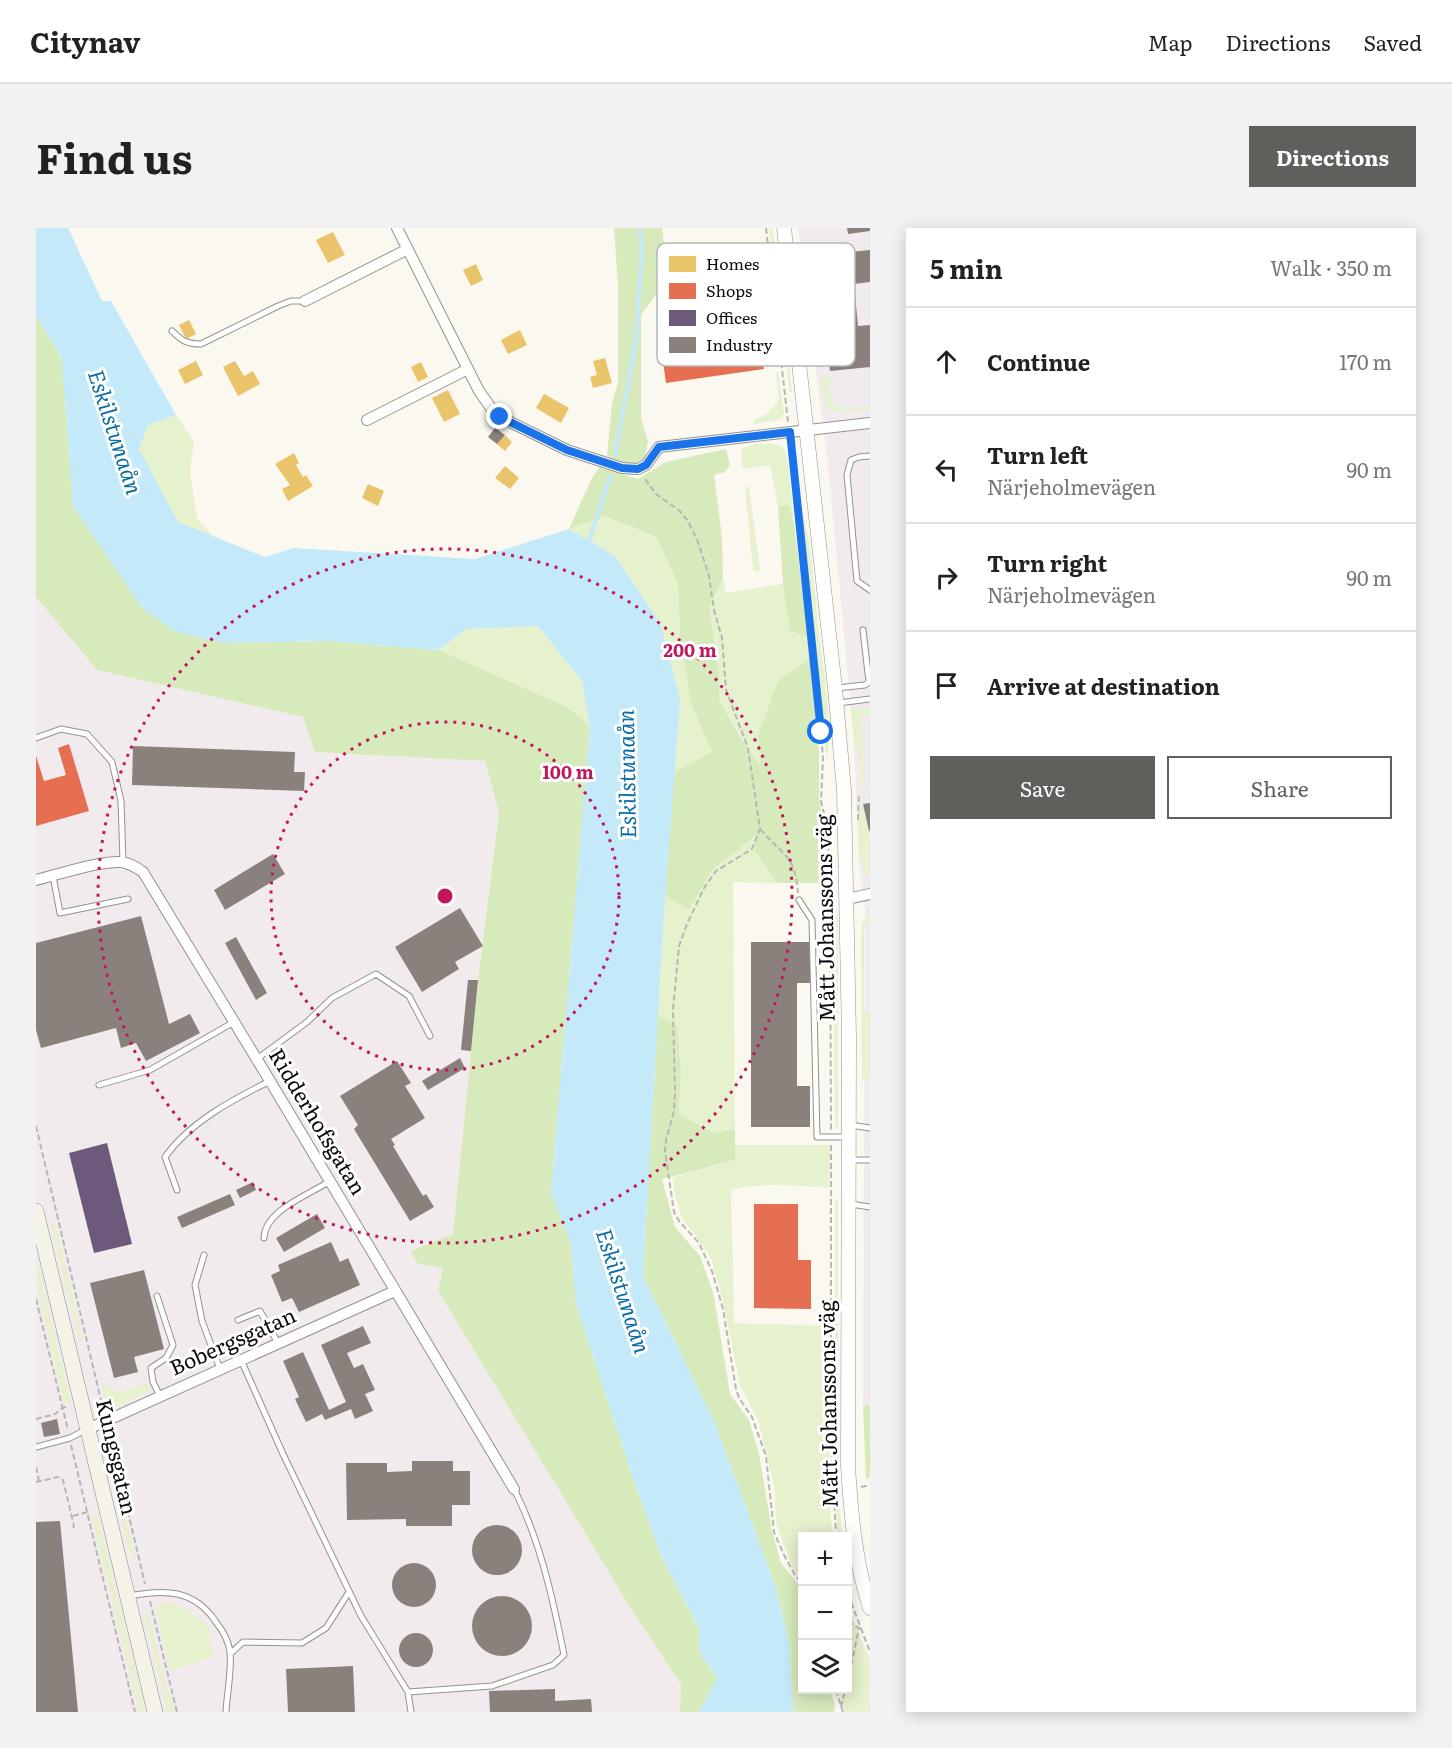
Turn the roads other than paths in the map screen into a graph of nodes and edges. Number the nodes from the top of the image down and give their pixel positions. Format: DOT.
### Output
graph roads {
  1 [pos="397,228"];
  2 [pos="784,228"];
  3 [pos="786,243"];
  4 [pos="408,249"];
  5 [pos="306,301"];
  6 [pos="172,331"];
  7 [pos="800,366"];
  8 [pos="468,369"];
  9 [pos="367,420"];
  10 [pos="870,423"];
  11 [pos="807,430"];
  12 [pos="870,456"];
  13 [pos="870,590"];
  14 [pos="863,630"];
  15 [pos="835,688"];
  16 [pos="870,699"];
  17 [pos="837,703"];
  18 [pos="36,738"];
  19 [pos="123,862"];
  20 [pos="53,876"];
  21 [pos="36,880"];
  22 [pos="870,894"];
  23 [pos="128,899"];
  24 [pos="847,899"];
  25 [pos="798,900"];
  26 [pos="234,1022"];
  27 [pos="430,1036"];
  28 [pos="257,1059"];
  29 [pos="270,1081"];
  30 [pos="99,1085"];
  31 [pos="870,1128"];
  32 [pos="848,1131"];
  33 [pos="848,1160"];
  34 [pos="870,1160"];
  35 [pos="330,1181"];
  36 [pos="177,1190"];
  37 [pos="848,1204"];
  38 [pos="870,1207"];
  39 [pos="36,1211"];
  40 [pos="264,1238"];
  41 [pos="204,1255"];
  42 [pos="395,1292"];
  43 [pos="158,1296"];
  44 [pos="238,1320"];
  45 [pos="278,1343"];
  46 [pos="241,1360"];
  47 [pos="220,1369"];
  48 [pos="160,1396"];
  49 [pos="88,1429"];
  50 [pos="36,1447"];
  51 [pos="514,1489"];
  52 [pos="350,1592"];
  53 [pos="127,1596"];
  54 [pos="870,1608"];
  55 [pos="230,1654"];
  56 [pos="408,1692"];
  57 [pos="155,1712"];
  58 [pos="226,1712"];
  59 [pos="411,1712"];
  1 -- 4 [label="street"];
  2 -- 3 [label="street, Mått Johanssons väg"];
  4 -- 5 [label="street"];
  4 -- 8 [label="street"];
  5 -- 6 [label="lane"];
  7 -- 11 [label="street, Mått Johanssons väg"];
  8 -- 9 [label="street"];
  8 -- 11 [label="street"];
  10 -- 11 [label="street"];
  11 -- 15 [label="street, Mått Johanssons väg"];
  12 -- 13 [label="lane"];
  14 -- 15 [label="lane"];
  15 -- 17 [label="street, Mått Johanssons väg"];
  16 -- 17 [label="lane"];
  17 -- 24 [label="street, Mått Johanssons väg"];
  18 -- 19 [label="lane"];
  19 -- 20 [label="street"];
  19 -- 26 [label="street, Ridderhofsgatan"];
  20 -- 21 [label="street"];
  20 -- 23 [label="lane"];
  22 -- 24 [label="street"];
  24 -- 32 [label="street, Mått Johanssons väg"];
  25 -- 32 [label="lane"];
  26 -- 28 [label="street, Ridderhofsgatan"];
  26 -- 30 [label="lane"];
  27 -- 28 [label="lane"];
  28 -- 29 [label="street, Ridderhofsgatan"];
  29 -- 35 [label="street, Ridderhofsgatan"];
  29 -- 36 [label="lane"];
  31 -- 32 [label="lane"];
  32 -- 33 [label="street, Mått Johanssons väg"];
  33 -- 34 [label="lane"];
  33 -- 37 [label="street, Mått Johanssons väg"];
  35 -- 40 [label="lane"];
  35 -- 42 [label="street, Ridderhofsgatan"];
  37 -- 38 [label="lane"];
  37 -- 54 [label="street, Mått Johanssons väg"];
  39 -- 49 [label="main road, Kungsgatan"];
  41 -- 47 [label="lane"];
  42 -- 45 [label="street, Bobergsgatan"];
  42 -- 51 [label="street, Ridderhofsgatan"];
  43 -- 48 [label="lane"];
  44 -- 45 [label="lane"];
  45 -- 46 [label="street, Bobergsgatan"];
  46 -- 47 [label="street, Bobergsgatan"];
  46 -- 52 [label="lane"];
  47 -- 48 [label="street, Bobergsgatan"];
  48 -- 49 [label="street, Bobergsgatan"];
  49 -- 50 [label="lane"];
  49 -- 53 [label="main road, Kungsgatan"];
  51 -- 56 [label="lane"];
  52 -- 55 [label="lane"];
  52 -- 56 [label="lane"];
  53 -- 55 [label="lane"];
  53 -- 57 [label="main road, Kungsgatan"];
  55 -- 58 [label="lane"];
  56 -- 59 [label="lane"];
}
